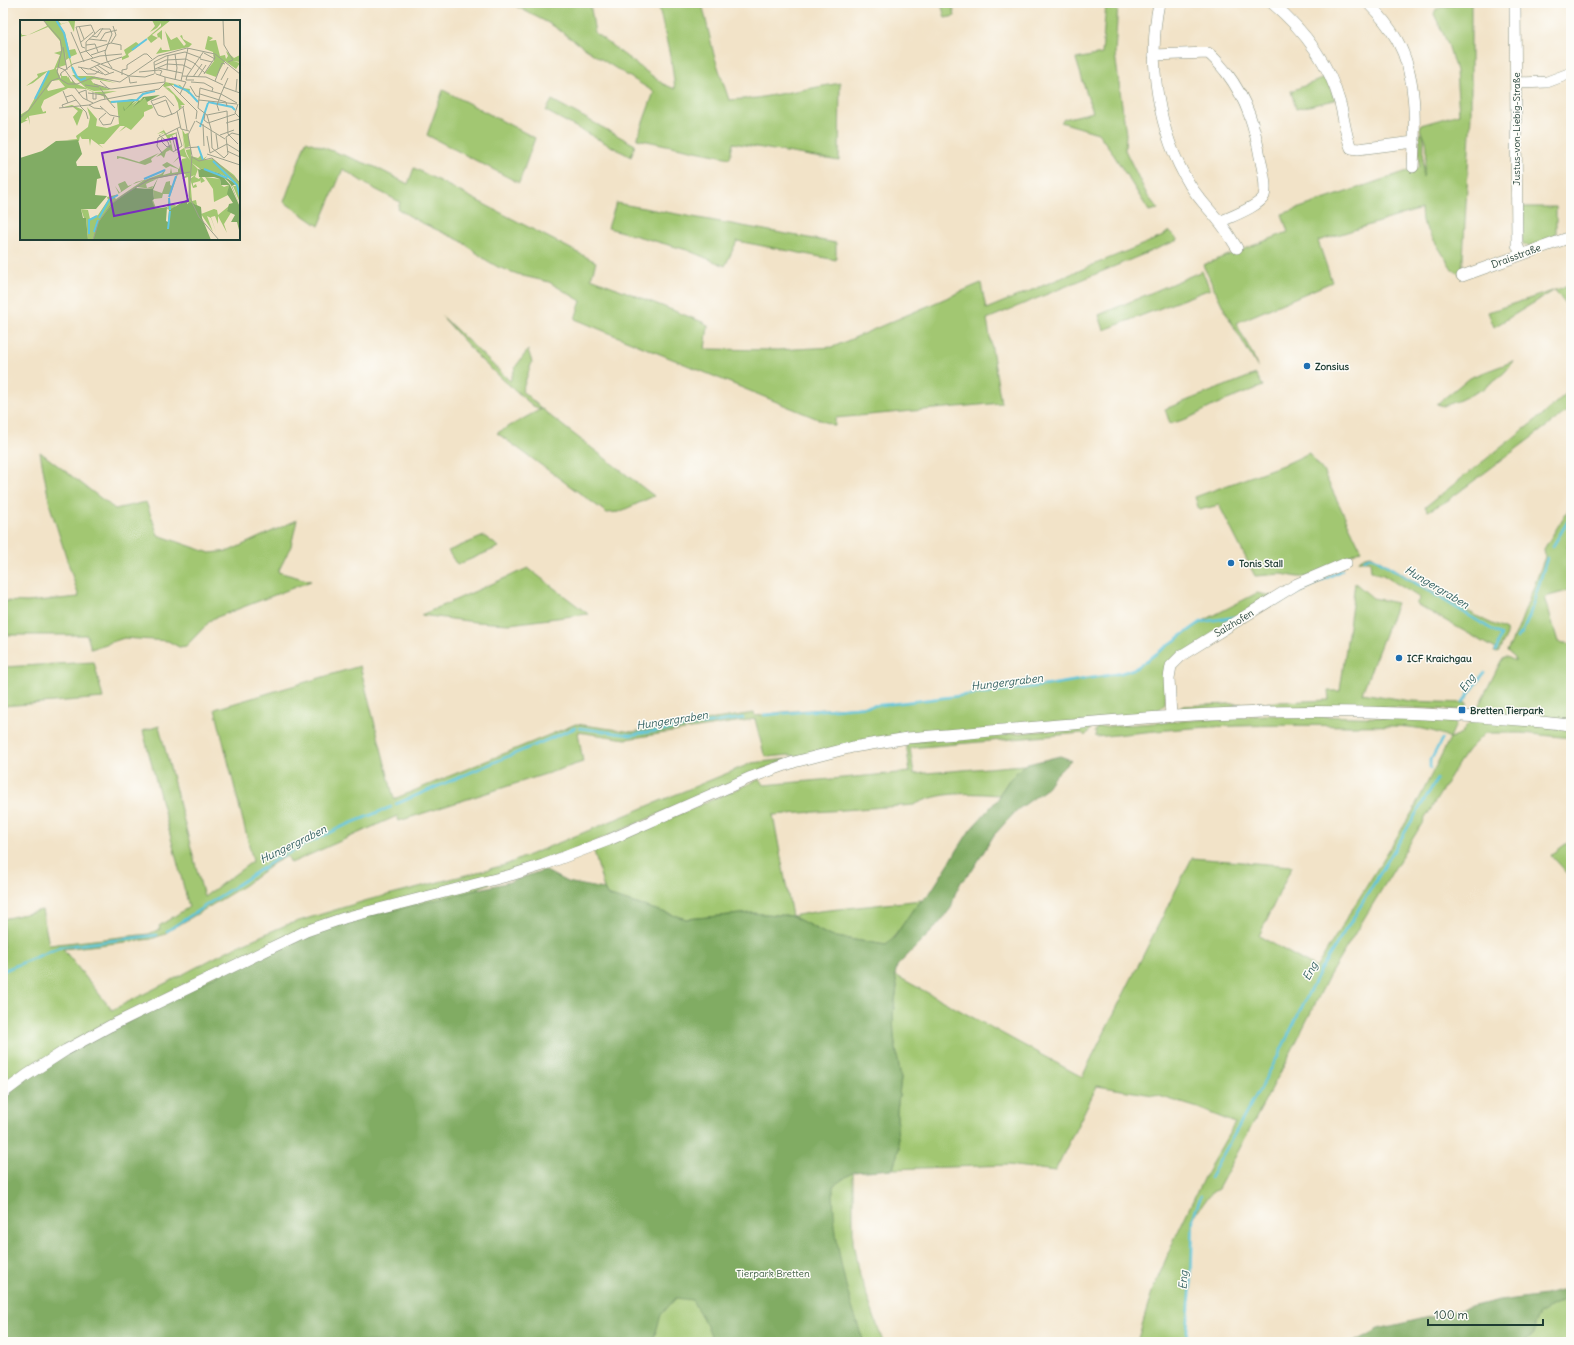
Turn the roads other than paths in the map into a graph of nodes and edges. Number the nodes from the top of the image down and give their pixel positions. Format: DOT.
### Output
graph roads {
  1 [pos="1159,3"];
  2 [pos="1272,3"];
  3 [pos="1368,3"];
  4 [pos="1515,3"];
  5 [pos="1154,55"];
  6 [pos="1571,73"];
  7 [pos="1516,83"];
  8 [pos="1414,142"];
  9 [pos="1413,167"];
  10 [pos="1220,222"];
  11 [pos="1571,237"];
  12 [pos="1237,248"];
  13 [pos="1521,254"];
  14 [pos="1462,276"];
  15 [pos="1346,563"];
  16 [pos="1171,717"];
  17 [pos="1571,725"];
  18 [pos="3,1093"];
  1 -- 5 [label="street"];
  2 -- 8 [label="street"];
  3 -- 8 [label="street"];
  4 -- 7 [label="street, Justus-von-Liebig-Straße"];
  5 -- 10 [label="street"];
  5 -- 10 [label="street"];
  6 -- 7 [label="street"];
  7 -- 13 [label="street, Justus-von-Liebig-Straße"];
  8 -- 9 [label="street"];
  10 -- 12 [label="street"];
  11 -- 13 [label="street, Draisstraße"];
  13 -- 14 [label="street, Draisstraße"];
  15 -- 16 [label="street, Salzhofen"];
  16 -- 17 [label="street"];
  16 -- 18 [label="street"];
}
